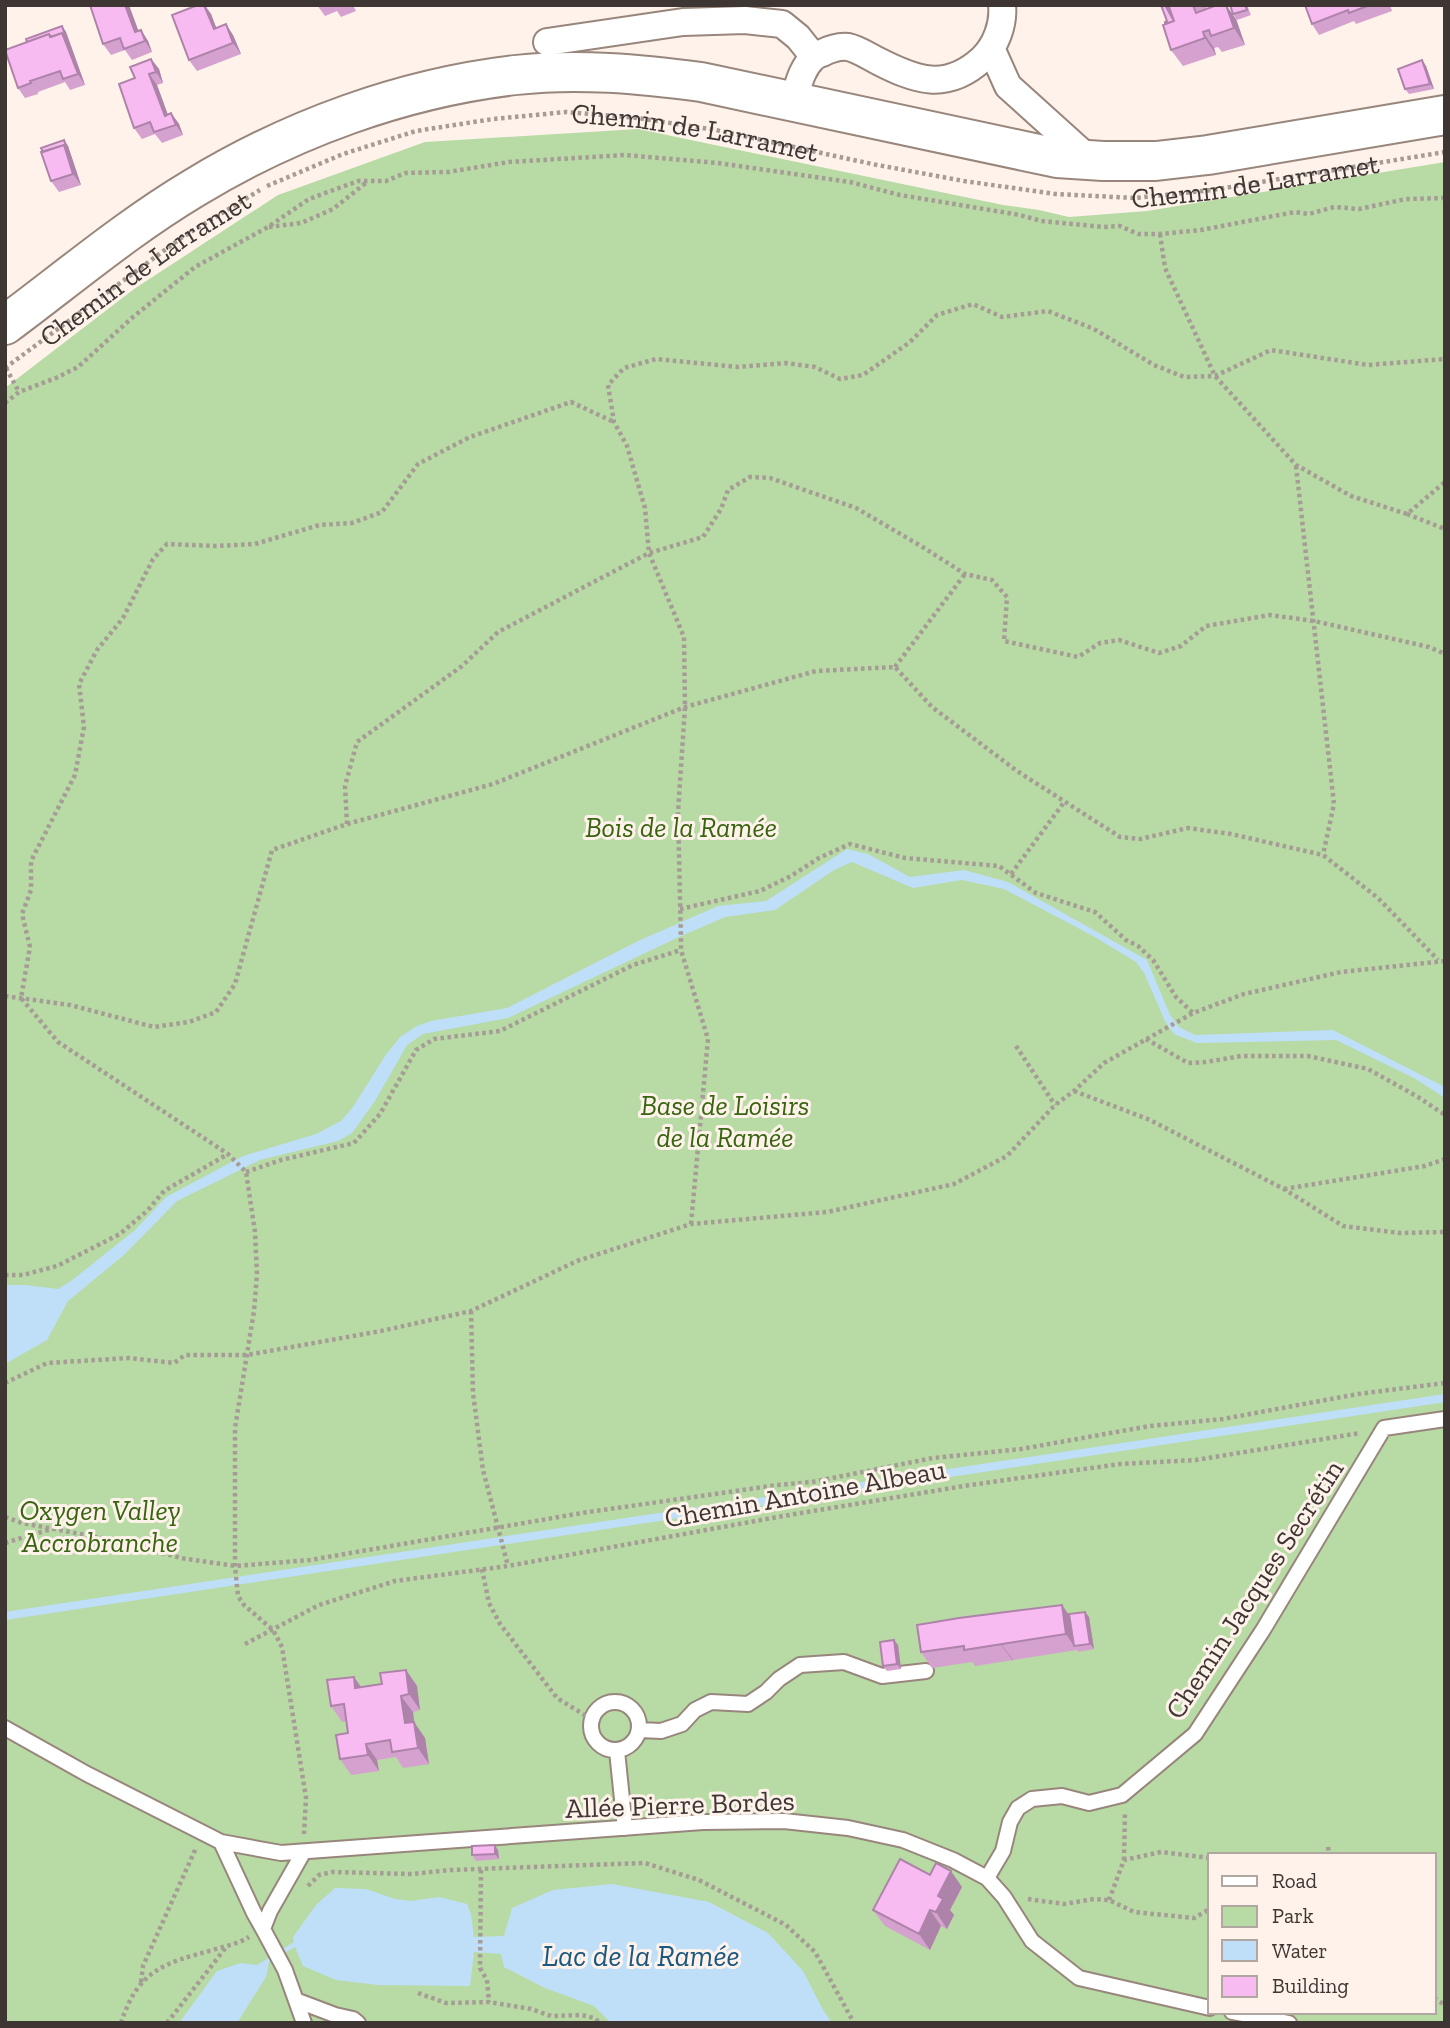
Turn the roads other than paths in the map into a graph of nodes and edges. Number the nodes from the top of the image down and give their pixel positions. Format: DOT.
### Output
graph roads {
  1 [pos="1002,5"];
  2 [pos="786,14"];
  3 [pos="547,42"];
  4 [pos="991,48"];
  5 [pos="814,57"];
  6 [pos="793,102"];
  7 [pos="1445,115"];
  8 [pos="1090,160"];
  9 [pos="5,326"];
  10 [pos="1445,1419"];
  11 [pos="926,1671"];
  12 [pos="5,1728"];
  13 [pos="640,1730"];
  14 [pos="617,1751"];
  15 [pos="625,1828"];
  16 [pos="221,1842"];
  17 [pos="303,1853"];
  18 [pos="987,1878"];
  19 [pos="263,1929"];
  20 [pos="298,2001"];
  21 [pos="1208,2008"];
  22 [pos="1235,2016"];
  23 [pos="304,2023"];
  24 [pos="358,2023"];
  25 [pos="1289,2023"];
  1 -- 4 [label="street"];
  2 -- 3 [label="street"];
  2 -- 5 [label="street"];
  4 -- 5 [label="street"];
  4 -- 8 [label="street"];
  5 -- 6 [label="street"];
  6 -- 8 [label="main road, Chemin de Larramet"];
  6 -- 9 [label="main road, Chemin de Larramet"];
  7 -- 8 [label="main road, Chemin de Larramet"];
  10 -- 18 [label="lane, Chemin Jacques Secrétin"];
  11 -- 13 [label="lane"];
  12 -- 16 [label="lane, Allée Pierre Bordes"];
  13 -- 14 [label="lane"];
  13 -- 14 [label="lane"];
  14 -- 15 [label="lane"];
  15 -- 17 [label="lane, Allée Pierre Bordes"];
  15 -- 18 [label="lane, Allée Pierre Bordes"];
  16 -- 17 [label="lane, Allée Pierre Bordes"];
  16 -- 19 [label="lane"];
  17 -- 19 [label="lane"];
  18 -- 21 [label="lane, Allée Pierre Bordes"];
  19 -- 20 [label="lane"];
  20 -- 23 [label="lane"];
  20 -- 24 [label="lane"];
  22 -- 25 [label="lane"];
}
